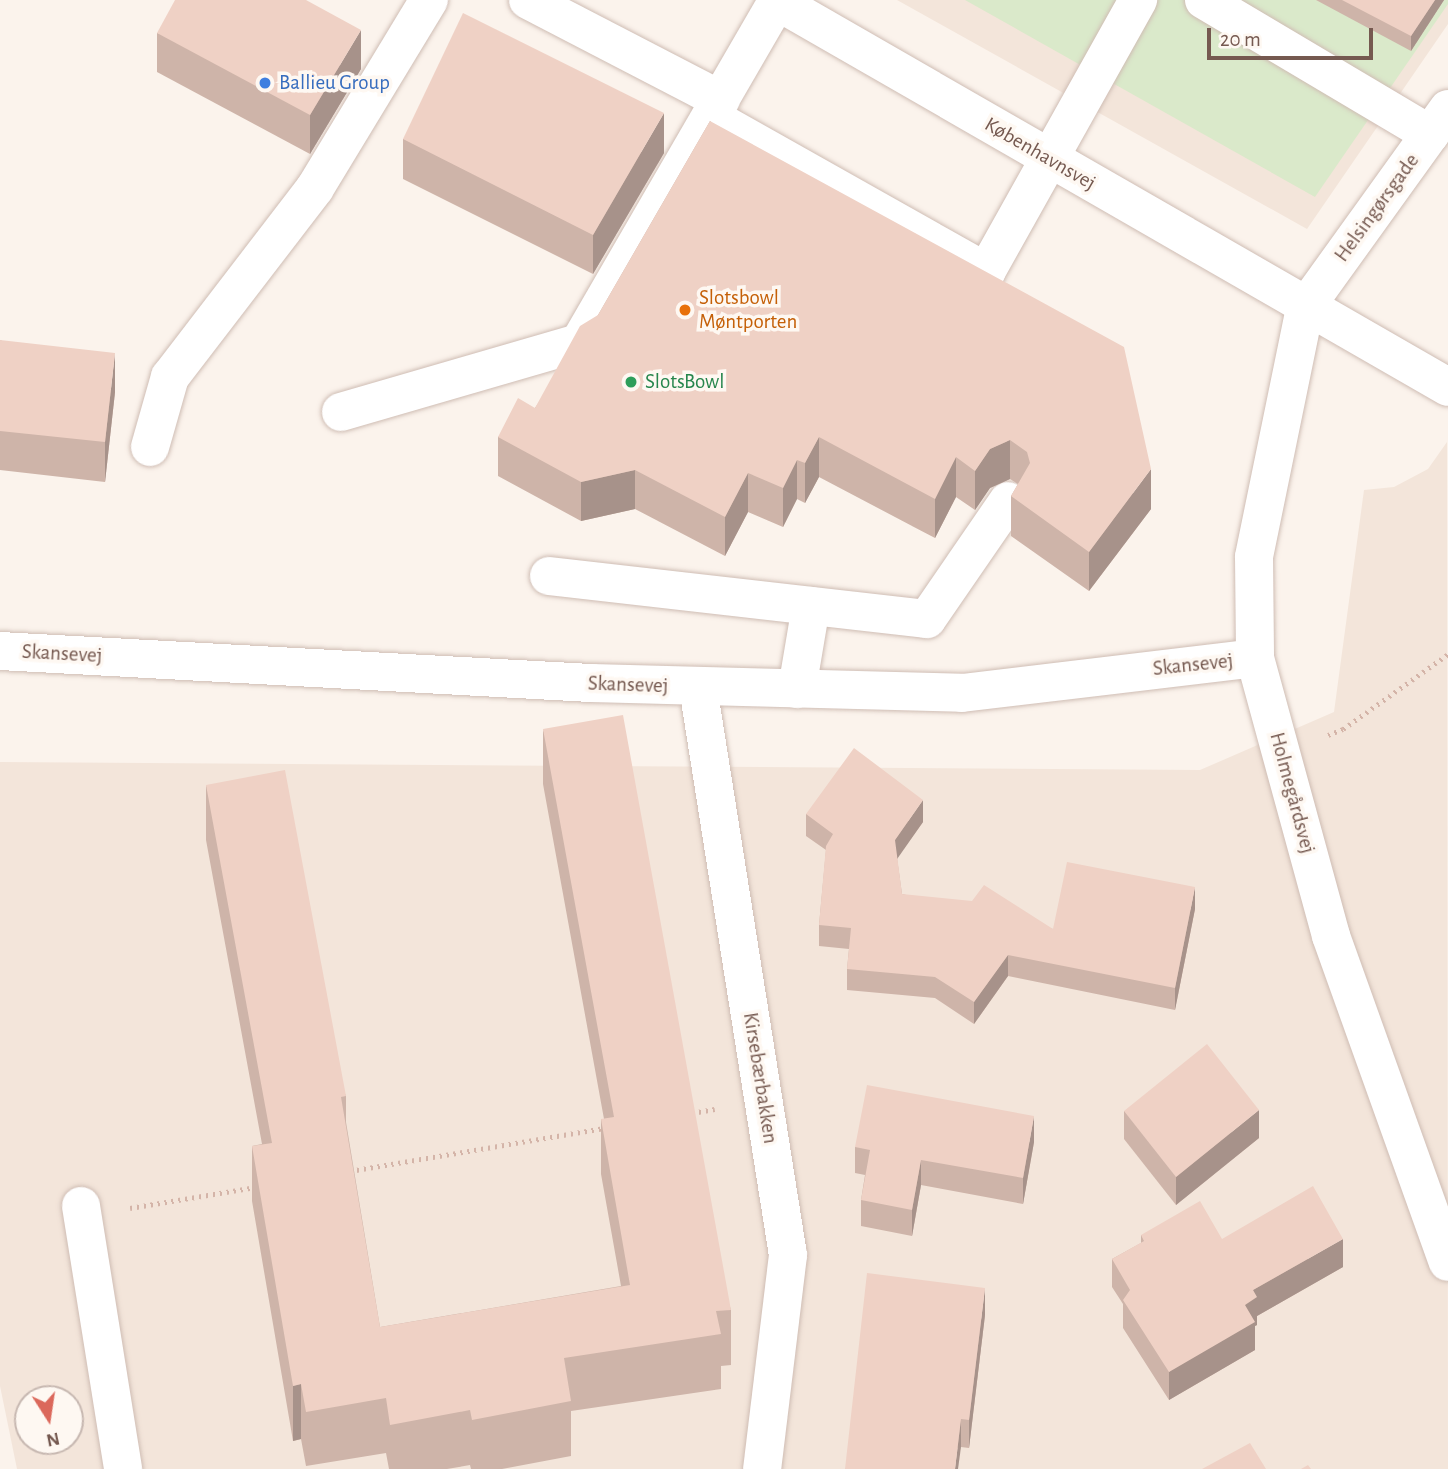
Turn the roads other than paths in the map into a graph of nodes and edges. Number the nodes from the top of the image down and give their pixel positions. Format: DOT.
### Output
graph roads {
  1 [pos="429,0"];
  2 [pos="528,0"];
  3 [pos="1138,0"];
  4 [pos="1204,0"];
  5 [pos="776,1"];
  6 [pos="716,108"];
  7 [pos="1439,121"];
  8 [pos="1049,159"];
  9 [pos="1306,308"];
  10 [pos="1448,387"];
  11 [pos="341,412"];
  12 [pos="150,447"];
  13 [pos="1008,501"];
  14 [pos="549,576"];
  15 [pos="811,606"];
  16 [pos="0,651"];
  17 [pos="1255,658"];
  18 [pos="698,687"];
  19 [pos="797,689"];
  20 [pos="82,1211"];
  21 [pos="1448,1262"];
  22 [pos="123,1469"];
  23 [pos="762,1469"];
  1 -- 12 [label="street"];
  2 -- 6 [label="street"];
  3 -- 8 [label="street"];
  4 -- 7 [label="street"];
  5 -- 6 [label="street"];
  5 -- 8 [label="street, Københavnsvej"];
  6 -- 8 [label="street"];
  6 -- 11 [label="street"];
  7 -- 9 [label="street, Helsingørsgade"];
  8 -- 9 [label="street, Københavnsvej"];
  9 -- 10 [label="street, Københavnsvej"];
  9 -- 17 [label="street, Holmegårdsvej"];
  13 -- 15 [label="street"];
  14 -- 15 [label="street"];
  15 -- 19 [label="street"];
  16 -- 18 [label="street, Skansevej"];
  17 -- 19 [label="street, Skansevej"];
  17 -- 21 [label="street, Holmegårdsvej"];
  18 -- 19 [label="street, Skansevej"];
  18 -- 23 [label="street, Kirsebærbakken"];
  20 -- 22 [label="street"];
}
